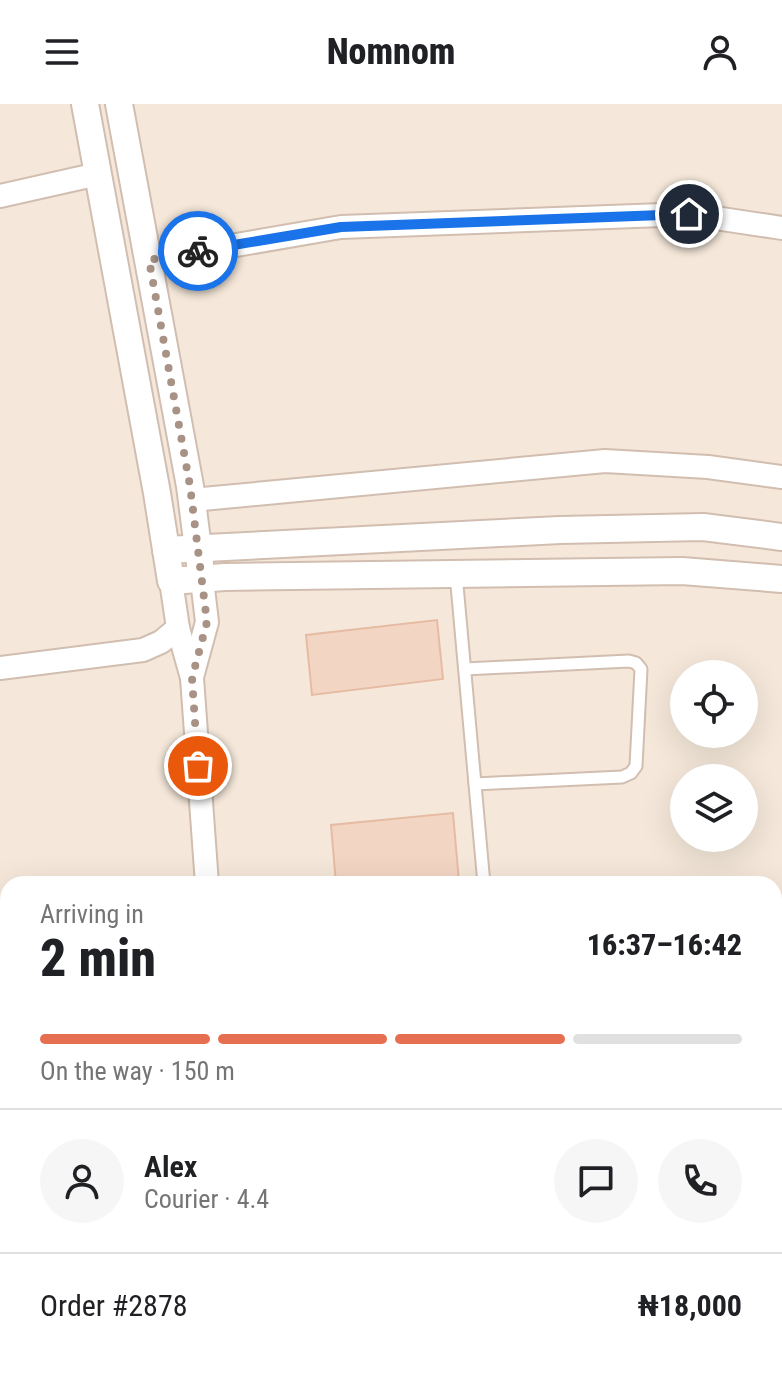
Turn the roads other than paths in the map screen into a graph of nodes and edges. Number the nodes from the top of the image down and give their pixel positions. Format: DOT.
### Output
graph roads {
  1 [pos="85,104"];
  2 [pos="119,104"];
  3 [pos="98,174"];
  4 [pos="0,196"];
  5 [pos="782,228"];
  6 [pos="149,260"];
  7 [pos="782,477"];
  8 [pos="192,500"];
  9 [pos="782,537"];
  10 [pos="198,548"];
  11 [pos="166,550"];
  12 [pos="456,574"];
  13 [pos="782,579"];
  14 [pos="202,580"];
  15 [pos="171,581"];
  16 [pos="178,628"];
  17 [pos="0,668"];
  18 [pos="465,669"];
  19 [pos="192,678"];
  20 [pos="475,784"];
  21 [pos="206,876"];
  22 [pos="483,876"];
  1 -- 3 [label="street"];
  2 -- 6 [label="street"];
  3 -- 4 [label="street"];
  3 -- 11 [label="street"];
  5 -- 6 [label="street"];
  6 -- 8 [label="street"];
  7 -- 8 [label="street"];
  8 -- 10 [label="street"];
  9 -- 10 [label="street"];
  10 -- 11 [label="street"];
  10 -- 14 [label="street"];
  11 -- 15 [label="street"];
  12 -- 13 [label="street"];
  12 -- 14 [label="street"];
  12 -- 18 [label="lane"];
  14 -- 15 [label="street"];
  14 -- 19 [label="street"];
  15 -- 16 [label="street"];
  16 -- 17 [label="street"];
  16 -- 19 [label="street"];
  18 -- 20 [label="lane"];
  18 -- 20 [label="lane"];
  19 -- 21 [label="street"];
  20 -- 22 [label="lane"];
}
